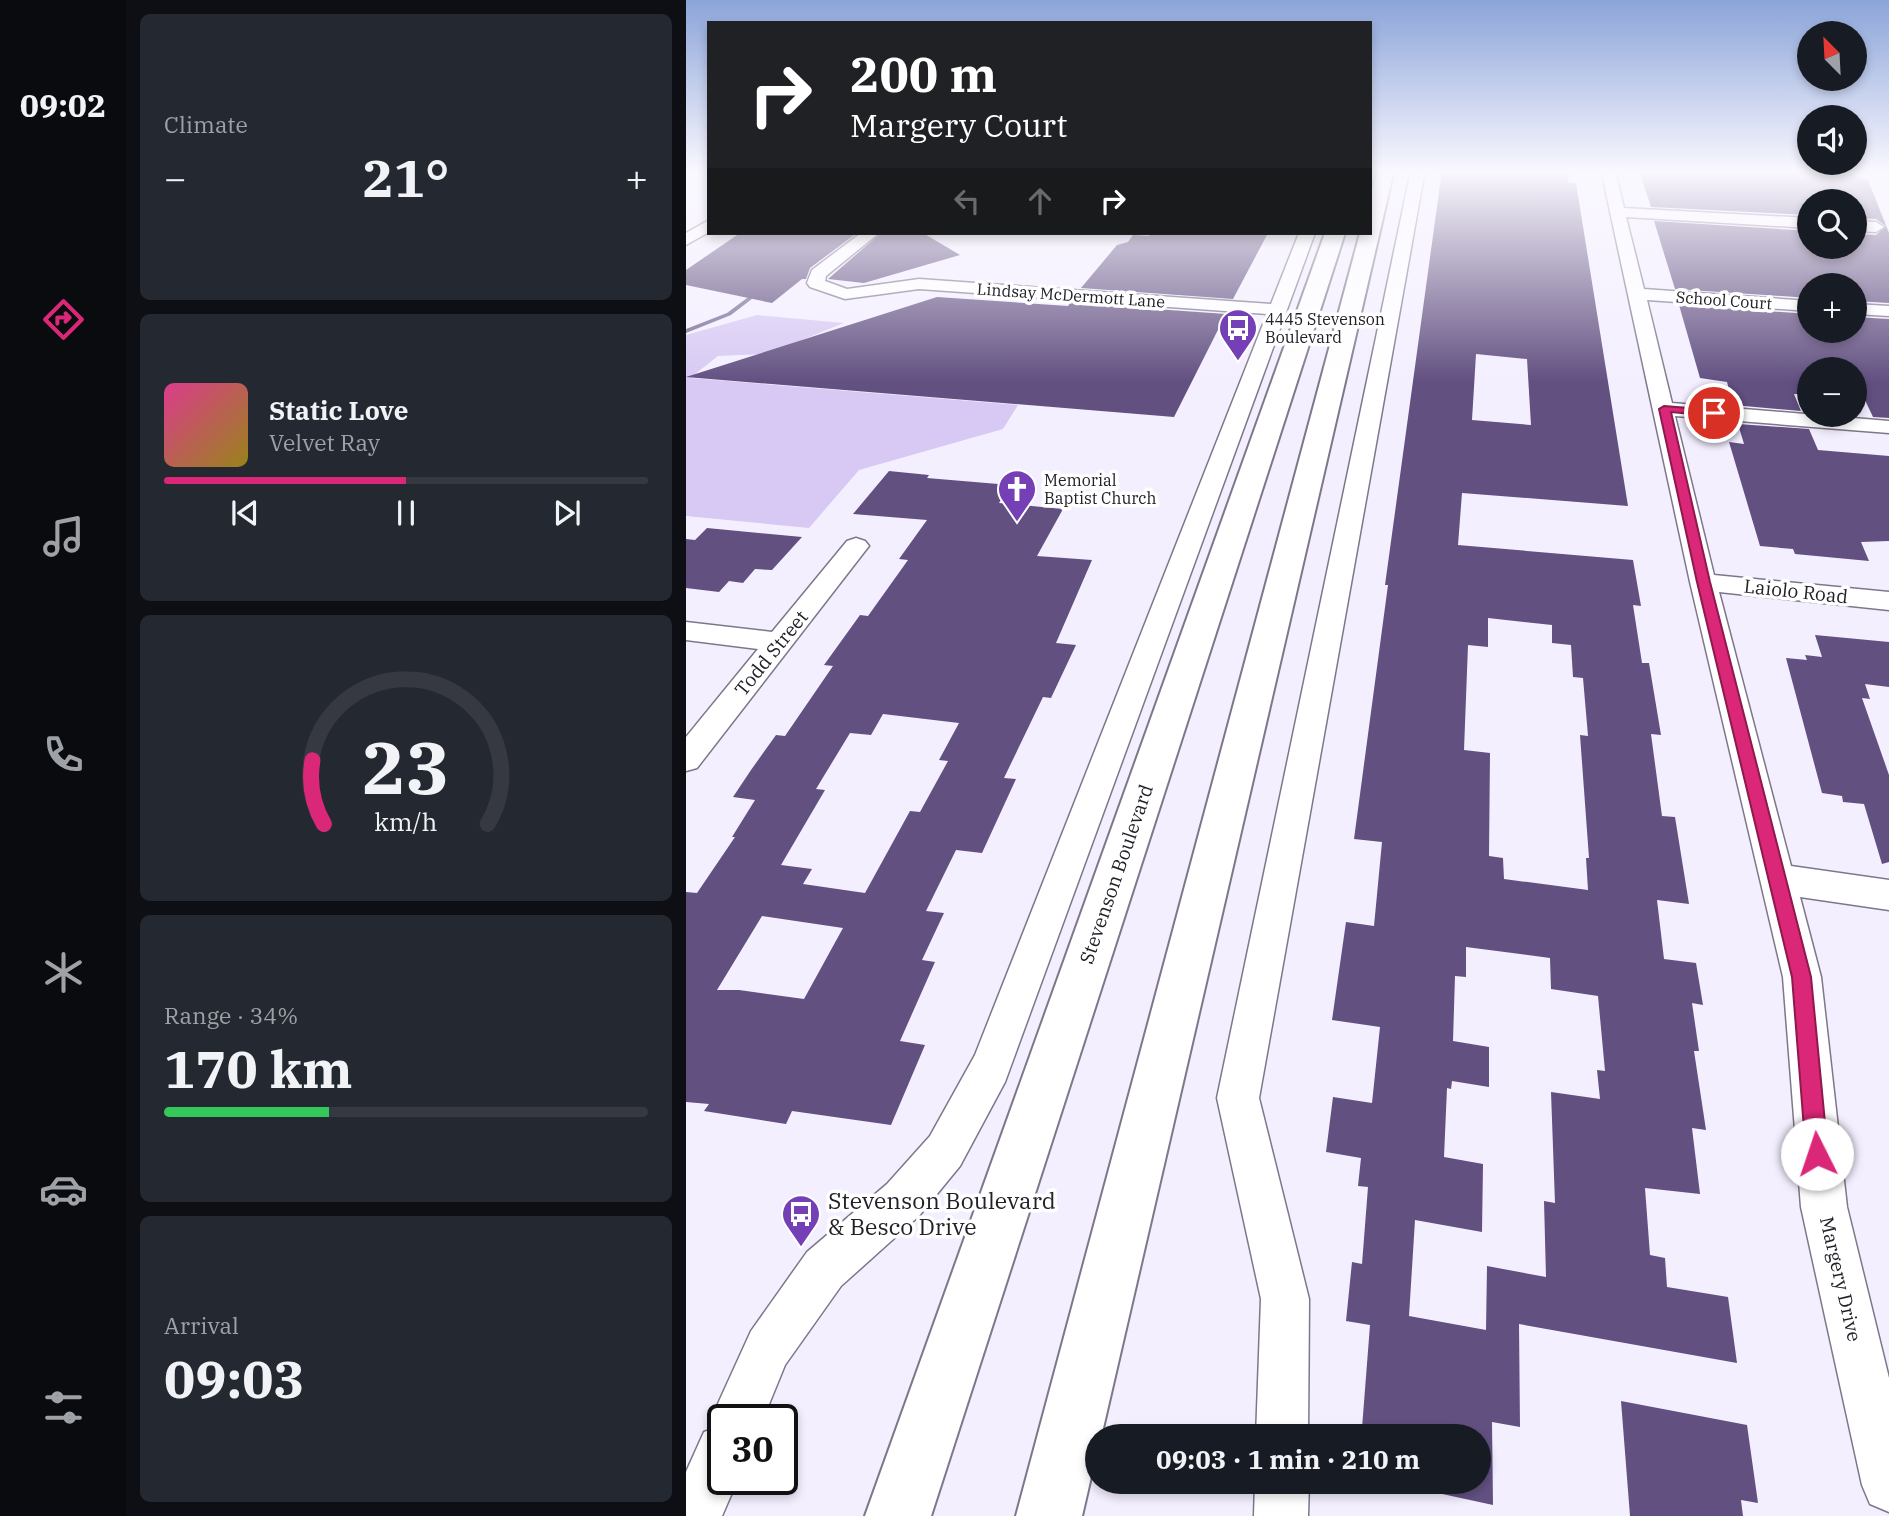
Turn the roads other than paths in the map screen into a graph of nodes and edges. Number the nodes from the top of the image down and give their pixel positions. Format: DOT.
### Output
graph roads {
  1 [pos="861,241"];
  2 [pos="1304,241"];
  3 [pos="1332,241"];
  4 [pos="1368,241"];
  5 [pos="1404,241"];
  6 [pos="1626,241"];
  7 [pos="1638,294"];
  8 [pos="1797,305"];
  9 [pos="1280,310"];
  10 [pos="1867,310"];
  11 [pos="1889,311"];
  12 [pos="1664,409"];
  13 [pos="1889,427"];
  14 [pos="856,546"];
  15 [pos="1703,582"];
  16 [pos="1889,601"];
  17 [pos="686,631"];
  18 [pos="780,642"];
  19 [pos="686,759"];
  20 [pos="1779,879"];
  21 [pos="1889,895"];
  22 [pos="744,1404"];
  23 [pos="1282,1424"];
  24 [pos="1889,1485"];
  25 [pos="707,1487"];
  26 [pos="1282,1494"];
  27 [pos="694,1516"];
  28 [pos="898,1516"];
  29 [pos="1049,1516"];
  30 [pos="1281,1516"];
  1 -- 9 [label="street, Lindsay McDermott Lane"];
  2 -- 9 [label="street"];
  3 -- 28 [label="main road, Stevenson Boulevard"];
  4 -- 29 [label="main road"];
  5 -- 23 [label="street"];
  6 -- 7 [label="street, Margery Drive"];
  7 -- 8 [label="street, School Court"];
  7 -- 12 [label="street, Margery Drive"];
  9 -- 22 [label="street"];
  10 -- 11 [label="street"];
  12 -- 13 [label="street"];
  12 -- 15 [label="street, Margery Drive"];
  14 -- 18 [label="street, Todd Street"];
  15 -- 16 [label="street, Laiolo Road"];
  15 -- 20 [label="street, Margery Drive"];
  17 -- 18 [label="street"];
  18 -- 19 [label="street, Todd Street"];
  20 -- 21 [label="street"];
  20 -- 24 [label="street, Margery Drive"];
  25 -- 27 [label="street"];
  26 -- 30 [label="street"];
}
